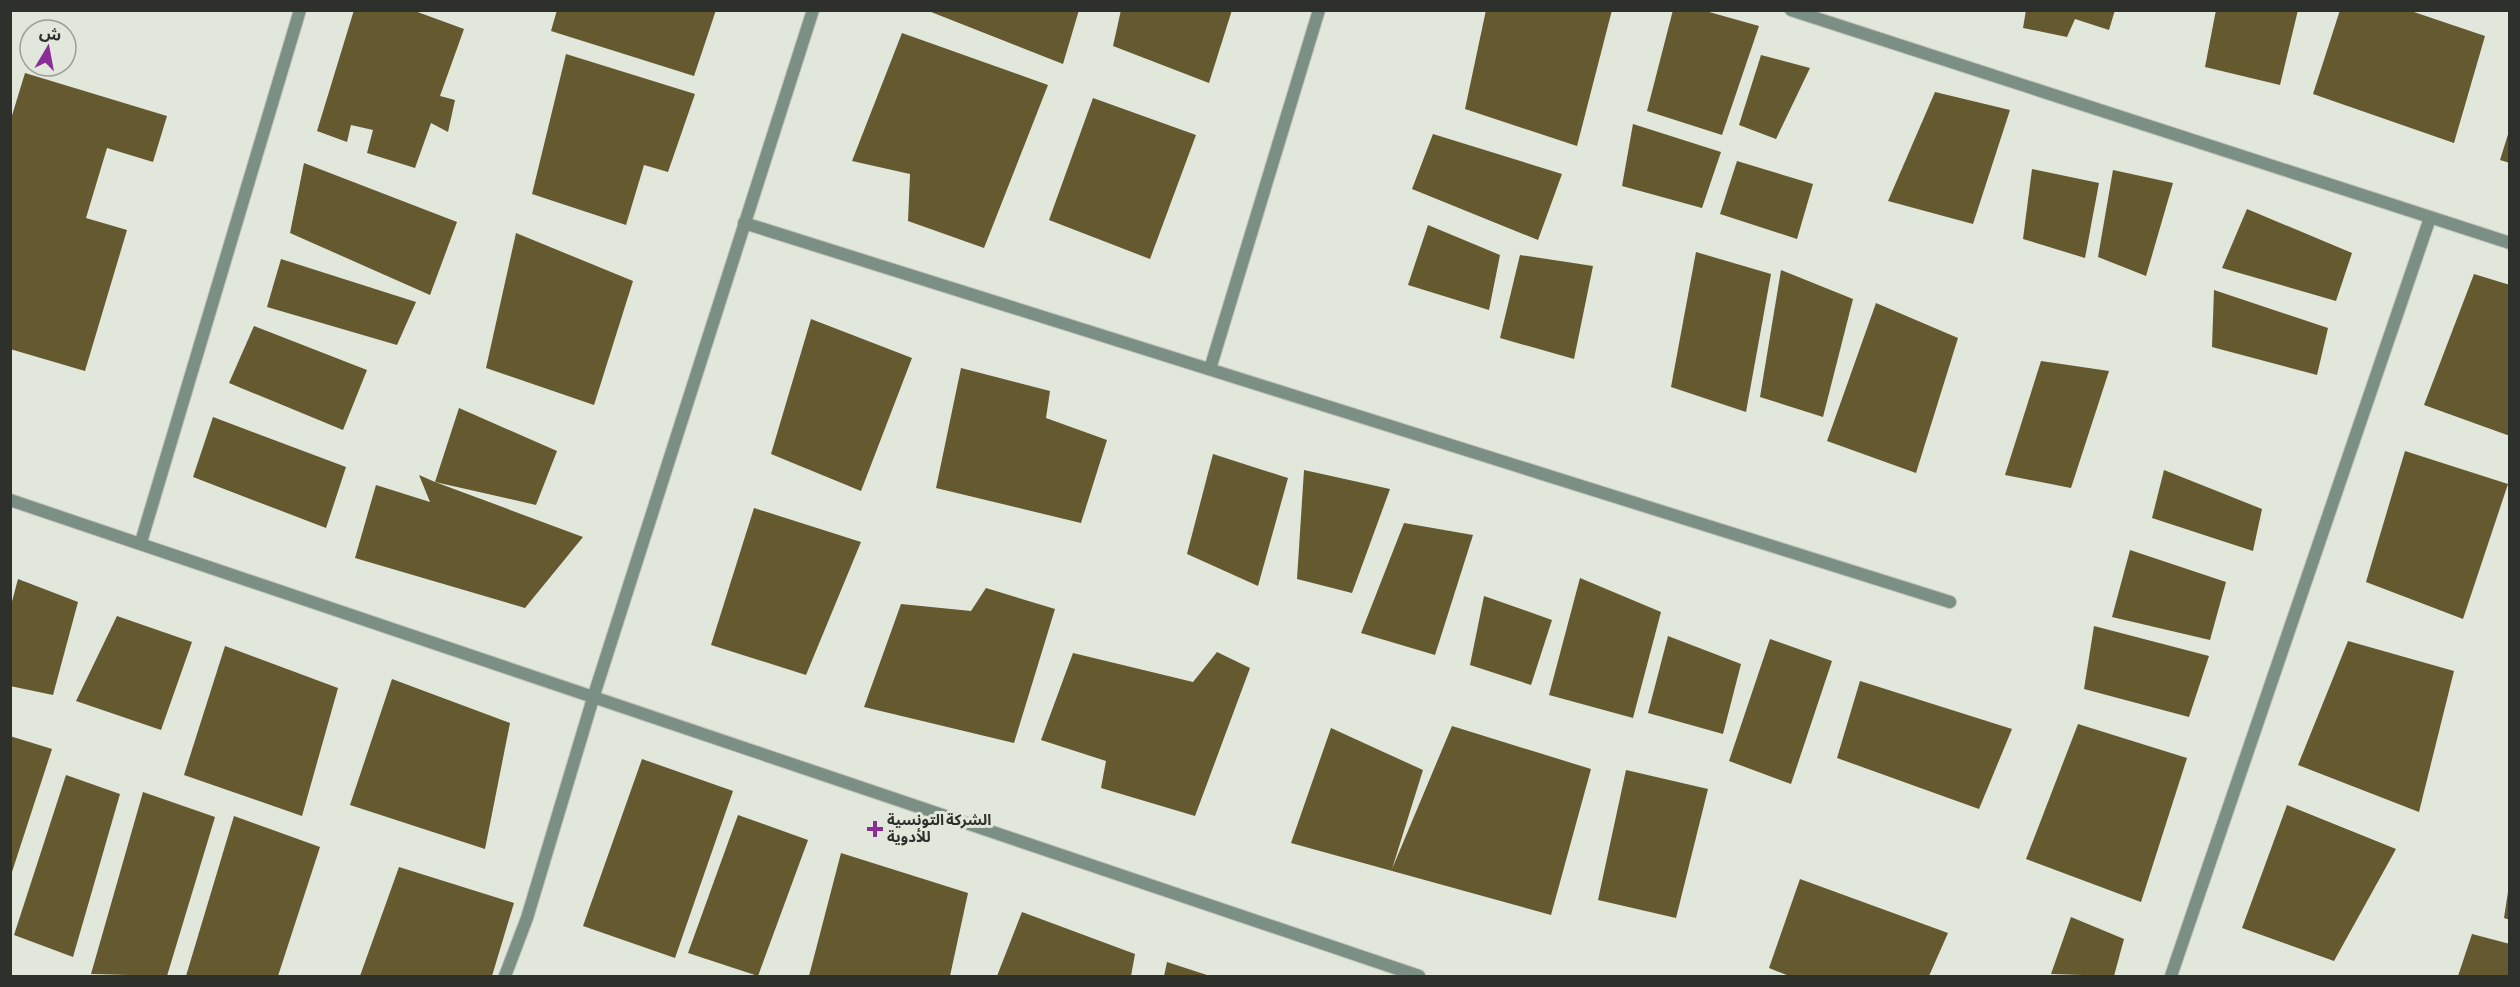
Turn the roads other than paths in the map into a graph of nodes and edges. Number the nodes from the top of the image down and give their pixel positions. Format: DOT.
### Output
graph roads {
  1 [pos="300,10"];
  2 [pos="813,10"];
  3 [pos="1319,10"];
  4 [pos="1791,10"];
  5 [pos="2430,218"];
  6 [pos="744,223"];
  7 [pos="2510,243"];
  8 [pos="1210,369"];
  9 [pos="10,500"];
  10 [pos="141,542"];
  11 [pos="1950,602"];
  12 [pos="594,695"];
  13 [pos="505,976"];
  14 [pos="1419,976"];
  15 [pos="2171,976"];
  1 -- 10 [label="street"];
  2 -- 6 [label="street"];
  3 -- 8 [label="street"];
  4 -- 5 [label="street"];
  5 -- 7 [label="street"];
  5 -- 15 [label="street"];
  6 -- 8 [label="street"];
  6 -- 12 [label="street"];
  8 -- 11 [label="street"];
  9 -- 10 [label="street"];
  10 -- 12 [label="street"];
  12 -- 13 [label="street"];
  12 -- 14 [label="street"];
}
